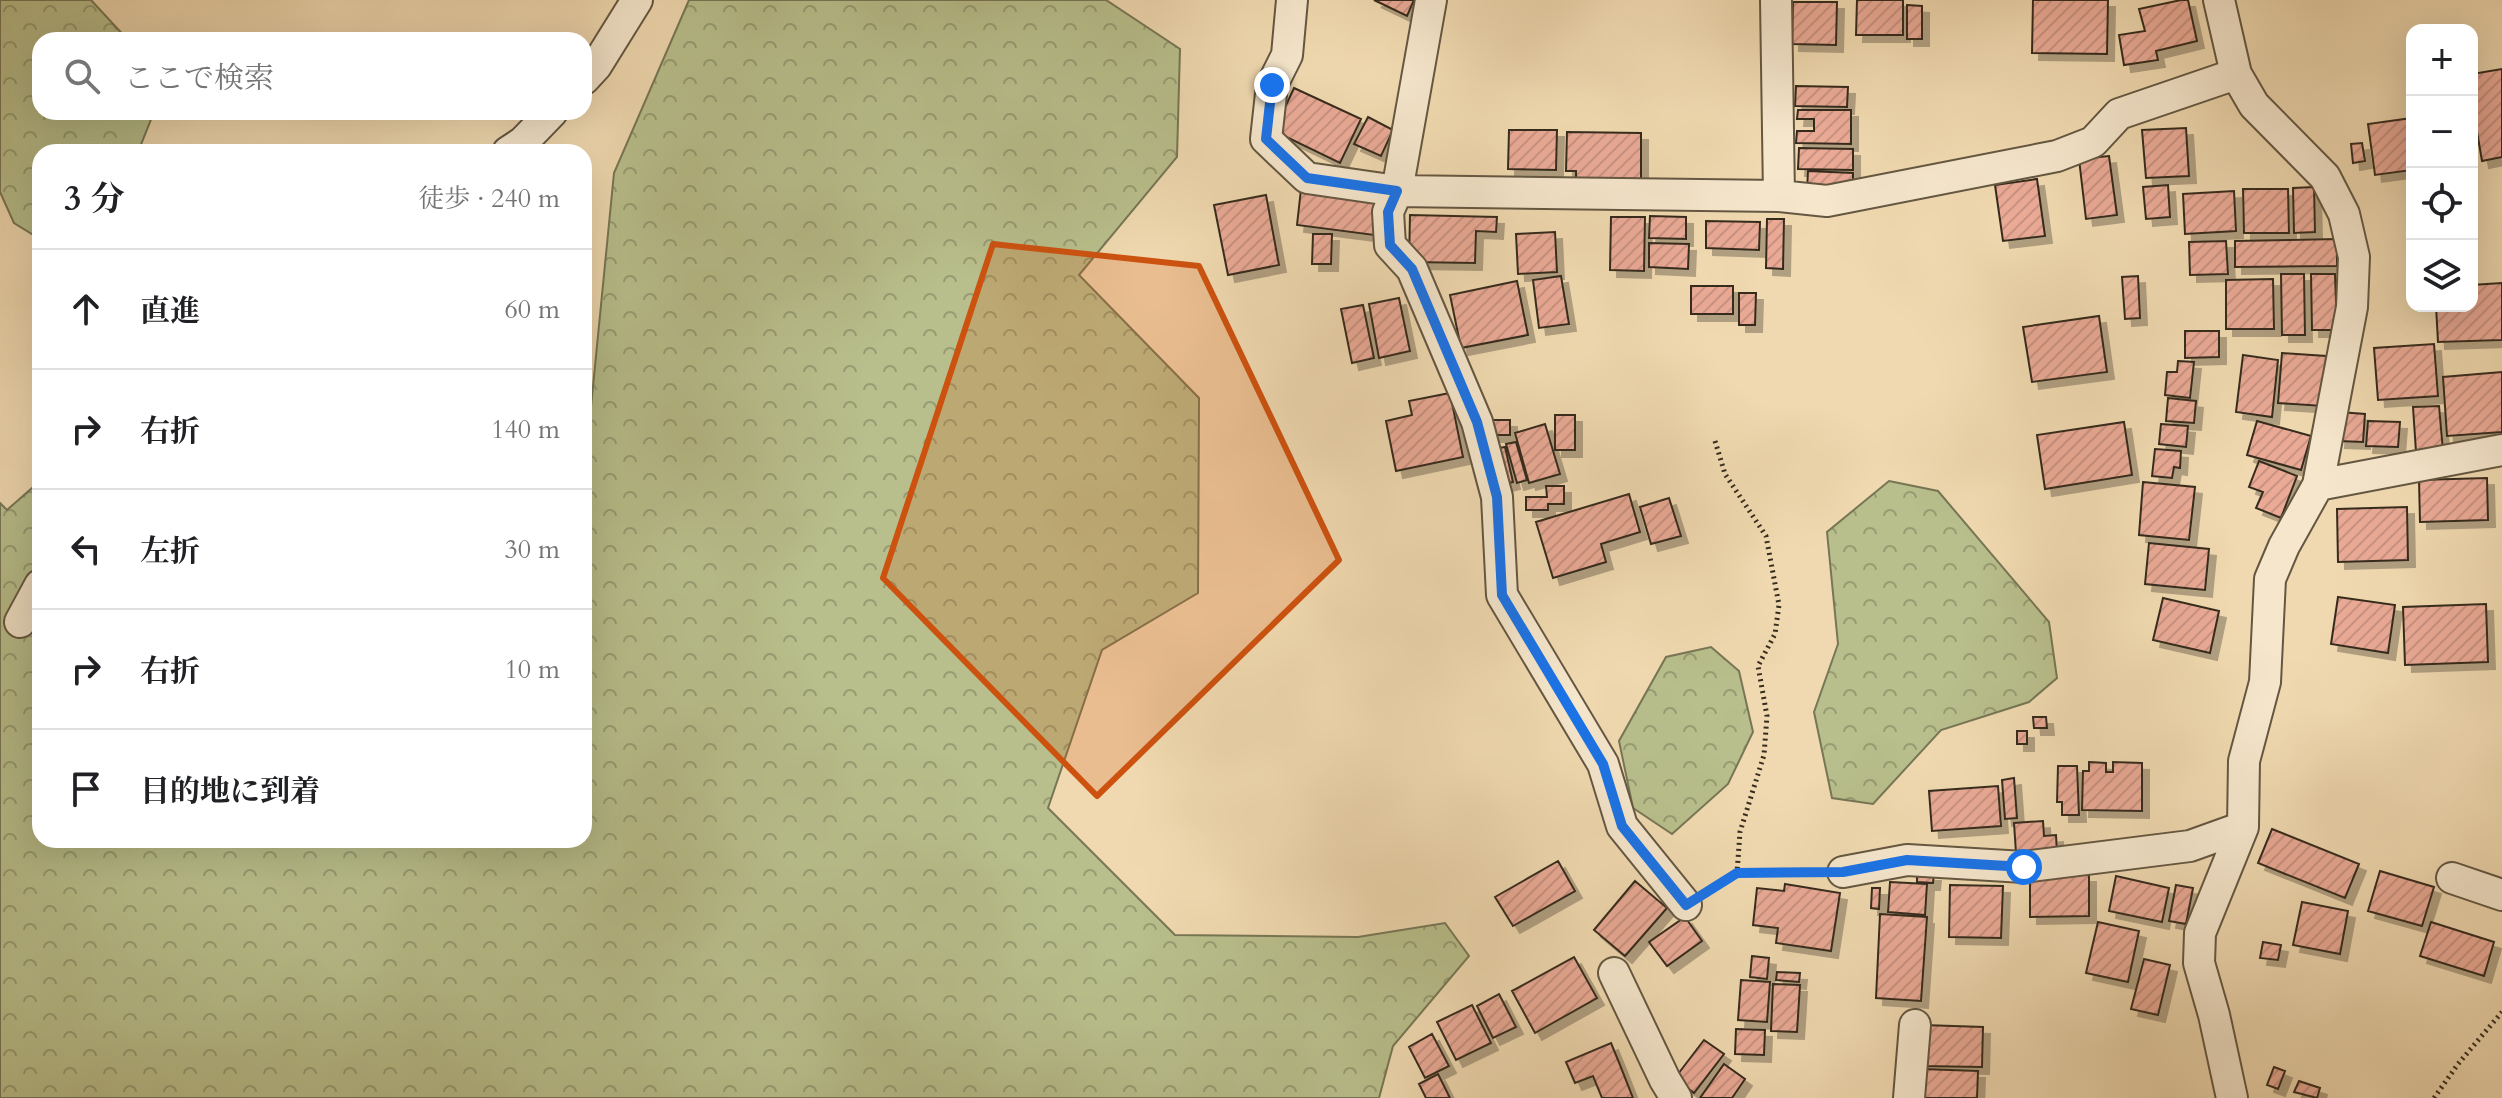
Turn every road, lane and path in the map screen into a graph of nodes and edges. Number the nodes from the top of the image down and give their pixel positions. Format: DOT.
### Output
graph roads {
  1 [pos="637,0"];
  2 [pos="1292,0"];
  3 [pos="1431,0"];
  4 [pos="1776,0"];
  5 [pos="2219,0"];
  6 [pos="592,70"];
  7 [pos="2236,74"];
  8 [pos="544,120"];
  9 [pos="520,144"];
  10 [pos="1397,191"];
  11 [pos="1779,196"];
  12 [pos="1715,441"];
  13 [pos="2502,450"];
  14 [pos="2318,485"];
  15 [pos="32,600"];
  16 [pos="20,622"];
  17 [pos="2243,827"];
  18 [pos="1843,872"];
  19 [pos="1737,873"];
  20 [pos="2452,878"];
  21 [pos="2502,895"];
  22 [pos="1686,905"];
  23 [pos="1614,973"];
  24 [pos="2502,1012"];
  25 [pos="1915,1025"];
  26 [pos="1676,1098"];
  27 [pos="1909,1098"];
  28 [pos="2232,1098"];
  29 [pos="2434,1098"];
  1 -- 6 [label="street"];
  2 -- 10 [label="street"];
  3 -- 10 [label="street"];
  4 -- 11 [label="street"];
  5 -- 7 [label="street"];
  7 -- 11 [label="street"];
  7 -- 14 [label="street"];
  8 -- 9 [label="street"];
  10 -- 11 [label="street"];
  10 -- 22 [label="street"];
  12 -- 19 [label="path"];
  13 -- 14 [label="street"];
  14 -- 17 [label="street"];
  15 -- 16 [label="street"];
  17 -- 18 [label="street"];
  17 -- 28 [label="street"];
  18 -- 19 [label="path"];
  19 -- 22 [label="path"];
  20 -- 21 [label="street"];
  23 -- 26 [label="street"];
  24 -- 29 [label="path"];
  25 -- 27 [label="street"];
}
